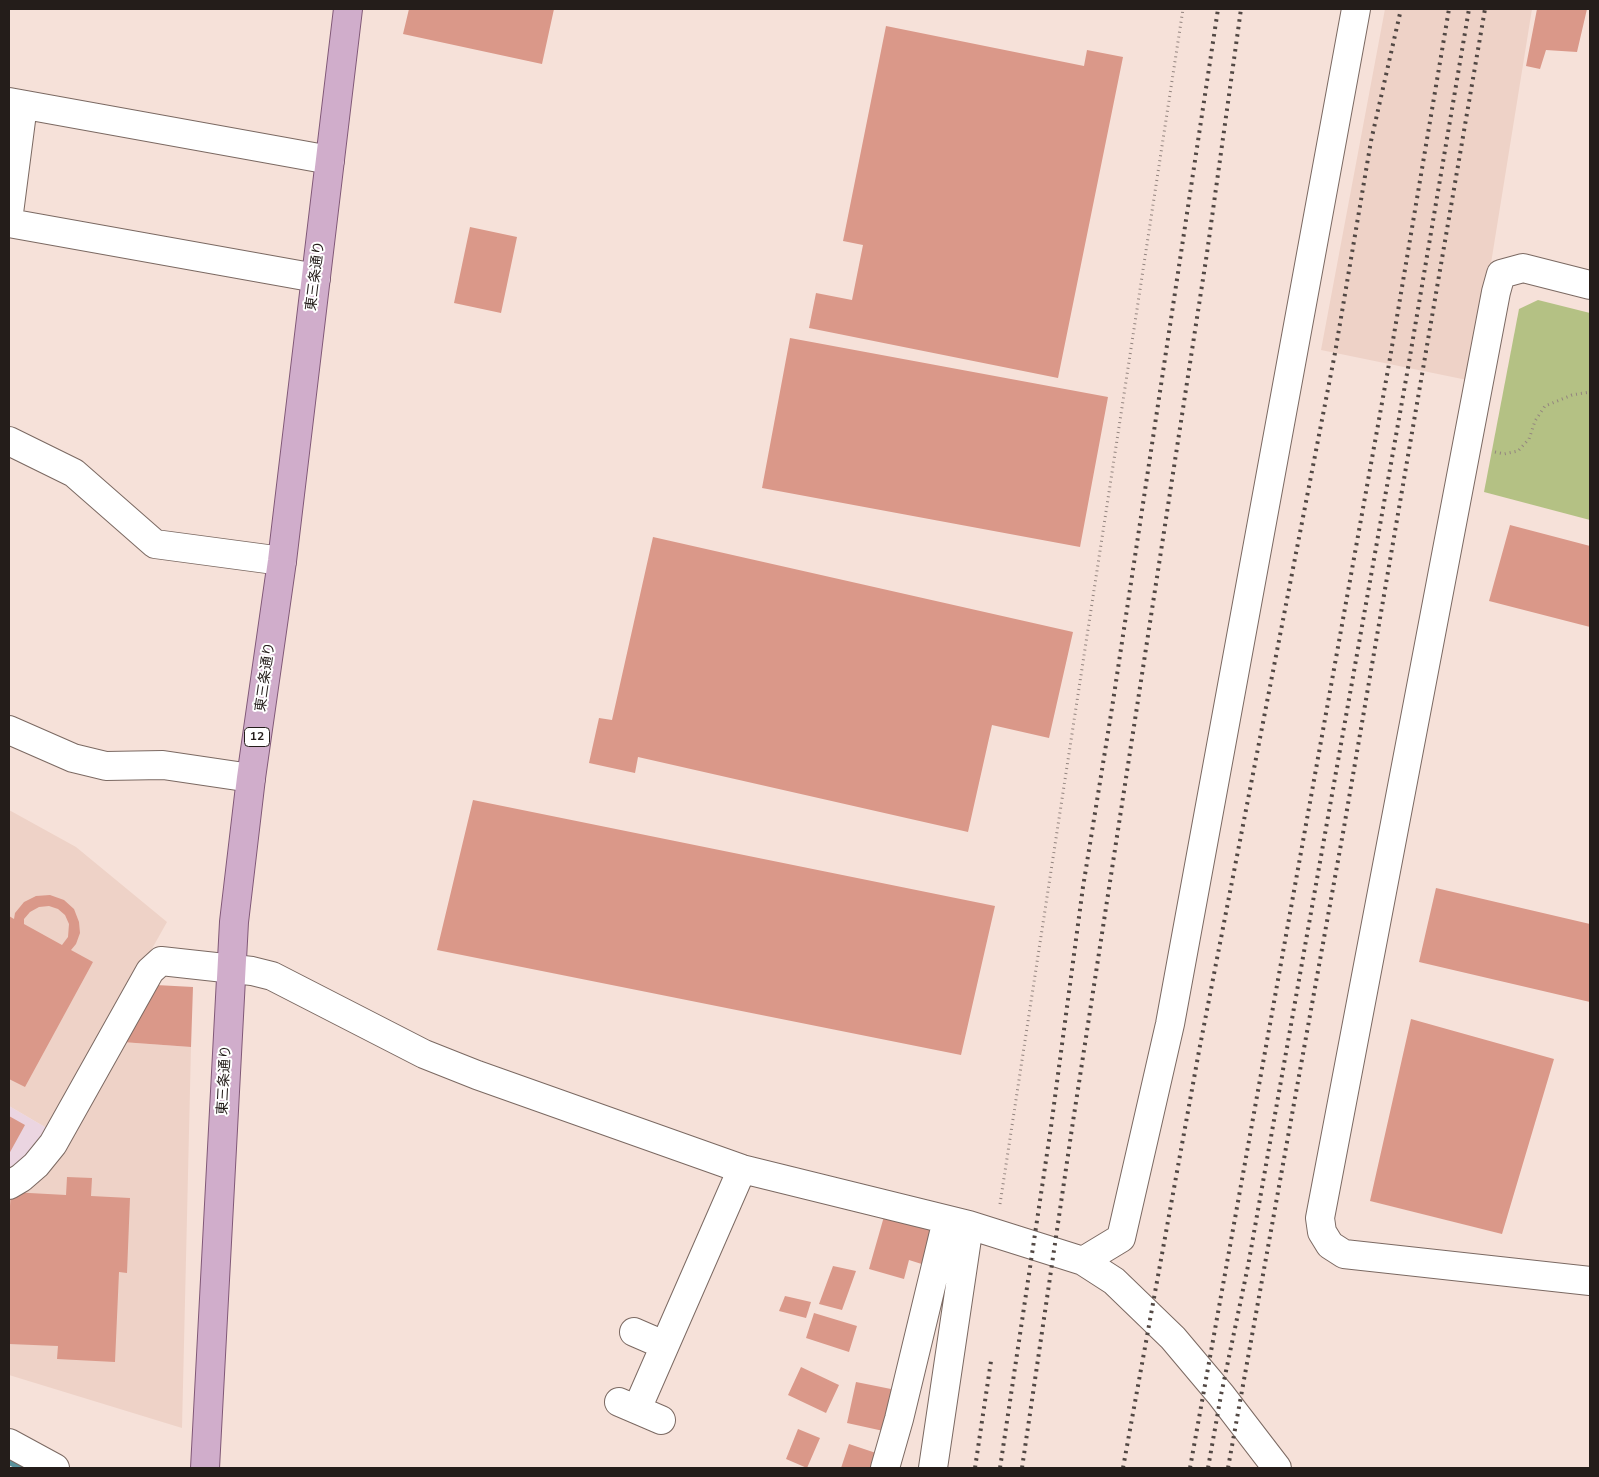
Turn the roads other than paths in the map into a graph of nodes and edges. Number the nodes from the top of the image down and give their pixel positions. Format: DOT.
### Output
graph roads {
  1 [pos="348,9"];
  2 [pos="1356,9"];
  3 [pos="16,104"];
  4 [pos="330,160"];
  5 [pos="9,213"];
  6 [pos="9,223"];
  7 [pos="316,278"];
  8 [pos="1590,285"];
  9 [pos="9,441"];
  10 [pos="282,561"];
  11 [pos="9,730"];
  12 [pos="251,778"];
  13 [pos="231,969"];
  14 [pos="742,1169"];
  15 [pos="9,1185"];
  16 [pos="958,1223"];
  17 [pos="1084,1261"];
  18 [pos="1590,1281"];
  19 [pos="634,1332"];
  20 [pos="664,1345"];
  21 [pos="639,1411"];
  22 [pos="9,1443"];
  23 [pos="55,1468"];
  24 [pos="205,1468"];
  25 [pos="885,1468"];
  26 [pos="933,1468"];
  27 [pos="1277,1468"];
  1 -- 4 [label="main road, 東三条通り / 12"];
  2 -- 17 [label="street"];
  3 -- 4 [label="street"];
  3 -- 5 [label="street"];
  4 -- 7 [label="main road, 東三条通り / 12"];
  6 -- 7 [label="street"];
  7 -- 10 [label="main road, 東三条通り / 12"];
  8 -- 18 [label="street"];
  9 -- 10 [label="street"];
  10 -- 12 [label="main road, 東三条通り / 12"];
  11 -- 12 [label="street"];
  12 -- 13 [label="main road, 東三条通り / 12"];
  13 -- 14 [label="street"];
  13 -- 15 [label="street"];
  13 -- 24 [label="main road, 東三条通り / 12"];
  14 -- 16 [label="street"];
  14 -- 20 [label="street"];
  16 -- 17 [label="street"];
  16 -- 25 [label="street"];
  16 -- 26 [label="street"];
  17 -- 27 [label="street"];
  19 -- 20 [label="street"];
  20 -- 21 [label="street"];
  22 -- 23 [label="street"];
}
